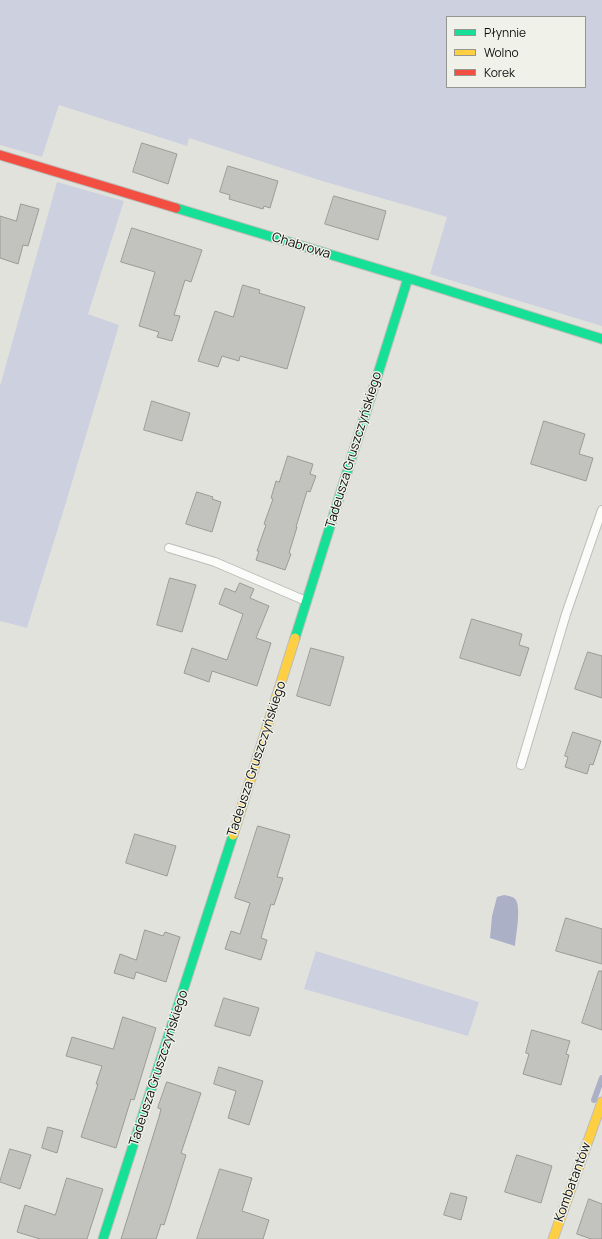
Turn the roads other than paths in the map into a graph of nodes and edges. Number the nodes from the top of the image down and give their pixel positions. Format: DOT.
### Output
graph roads {
  1 [pos="0,155"];
  2 [pos="408,278"];
  3 [pos="602,339"];
  4 [pos="602,510"];
  5 [pos="169,548"];
  6 [pos="307,602"];
  7 [pos="521,764"];
  8 [pos="602,1102"];
  9 [pos="103,1239"];
  10 [pos="553,1239"];
  1 -- 2 [label="street, Chabrowa"];
  2 -- 3 [label="street, Chabrowa"];
  2 -- 6 [label="street, Tadeusza Gruszczyńskiego"];
  4 -- 7 [label="lane"];
  5 -- 6 [label="lane"];
  6 -- 9 [label="street, Tadeusza Gruszczyńskiego"];
  8 -- 10 [label="street, Kombatantów"];
}
